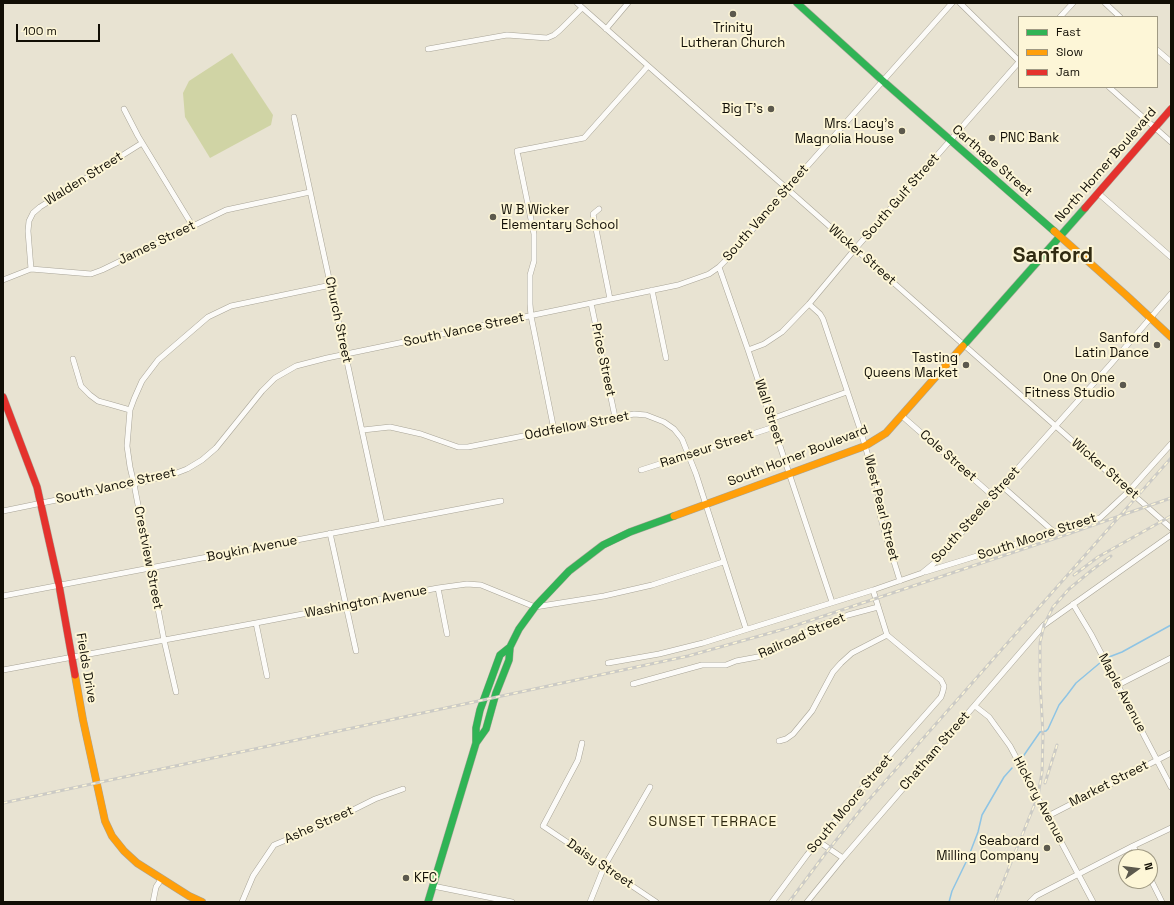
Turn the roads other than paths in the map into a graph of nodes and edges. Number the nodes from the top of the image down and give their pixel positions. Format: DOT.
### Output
graph roads {
  1 [pos="576,3"];
  2 [pos="628,3"];
  3 [pos="797,3"];
  4 [pos="952,3"];
  5 [pos="960,3"];
  6 [pos="1073,3"];
  7 [pos="1105,3"];
  8 [pos="582,8"];
  9 [pos="1061,16"];
  10 [pos="1119,16"];
  11 [pos="606,29"];
  12 [pos="428,49"];
  13 [pos="1158,51"];
  14 [pos="1018,61"];
  15 [pos="1171,62"];
  16 [pos="1018,63"];
  17 [pos="648,66"];
  18 [pos="883,81"];
  19 [pos="1110,88"];
  20 [pos="124,109"];
  21 [pos="1171,109"];
  22 [pos="294,117"];
  23 [pos="1155,127"];
  24 [pos="950,140"];
  25 [pos="1171,142"];
  26 [pos="142,143"];
  27 [pos="787,189"];
  28 [pos="310,192"];
  29 [pos="1098,193"];
  30 [pos="599,209"];
  31 [pos="192,225"];
  32 [pos="1060,237"];
  33 [pos="855,249"];
  34 [pos="1171,257"];
  35 [pos="719,267"];
  36 [pos="31,268"];
  37 [pos="3,280"];
  38 [pos="331,285"];
  39 [pos="652,290"];
  40 [pos="1171,294"];
  41 [pos="610,299"];
  42 [pos="591,303"];
  43 [pos="809,304"];
  44 [pos="531,316"];
  45 [pos="1150,318"];
  46 [pos="1171,337"];
  47 [pos="965,345"];
  48 [pos="748,350"];
  49 [pos="345,355"];
  50 [pos="666,358"];
  51 [pos="74,359"];
  52 [pos="847,392"];
  53 [pos="3,397"];
  54 [pos="130,410"];
  55 [pos="902,416"];
  56 [pos="616,417"];
  57 [pos="771,419"];
  58 [pos="1056,425"];
  59 [pos="774,427"];
  60 [pos="363,430"];
  61 [pos="554,430"];
  62 [pos="1171,444"];
  63 [pos="865,446"];
  64 [pos="688,455"];
  65 [pos="641,470"];
  66 [pos="789,473"];
  67 [pos="134,484"];
  68 [pos="1002,486"];
  69 [pos="1129,491"];
  70 [pos="993,496"];
  71 [pos="500,501"];
  72 [pos="41,503"];
  73 [pos="705,504"];
  74 [pos="3,511"];
  75 [pos="382,523"];
  76 [pos="1171,528"];
  77 [pos="1054,532"];
  78 [pos="330,534"];
  79 [pos="1171,535"];
  80 [pos="723,562"];
  81 [pos="150,568"];
  82 [pos="922,573"];
  83 [pos="900,580"];
  84 [pos="59,585"];
  85 [pos="438,588"];
  86 [pos="873,590"];
  87 [pos="3,596"];
  88 [pos="832,602"];
  89 [pos="346,605"];
  90 [pos="878,606"];
  91 [pos="1071,606"];
  92 [pos="534,607"];
  93 [pos="256,623"];
  94 [pos="746,629"];
  95 [pos="447,634"];
  96 [pos="887,635"];
  97 [pos="164,640"];
  98 [pos="356,651"];
  99 [pos="72,657"];
  100 [pos="1171,658"];
  101 [pos="608,663"];
  102 [pos="3,670"];
  103 [pos="267,676"];
  104 [pos="633,684"];
  105 [pos="1118,685"];
  106 [pos="176,692"];
  107 [pos="975,706"];
  108 [pos="779,741"];
  109 [pos="582,743"];
  110 [pos="1171,753"];
  111 [pos="1157,760"];
  112 [pos="650,787"];
  113 [pos="1171,787"];
  114 [pos="404,789"];
  115 [pos="1048,816"];
  116 [pos="1171,828"];
  117 [pos="818,841"];
  118 [pos="1134,846"];
  119 [pos="1135,849"];
  120 [pos="843,858"];
  121 [pos="604,867"];
  122 [pos="1079,874"];
  123 [pos="162,878"];
  124 [pos="433,886"];
  125 [pos="1156,889"];
  126 [pos="190,899"];
  127 [pos="153,902"];
  128 [pos="202,902"];
  129 [pos="242,902"];
  130 [pos="428,902"];
  131 [pos="512,902"];
  132 [pos="590,902"];
  133 [pos="656,902"];
  134 [pos="772,902"];
  135 [pos="807,902"];
  136 [pos="1030,902"];
  137 [pos="1093,902"];
  138 [pos="1162,902"];
  1 -- 8 [label="street, Wicker Street"];
  2 -- 11 [label="street"];
  3 -- 18 [label="main road, Carthage Street"];
  4 -- 18 [label="street, South Vance Street"];
  5 -- 14 [label="street"];
  6 -- 9 [label="street"];
  7 -- 10 [label="street"];
  8 -- 11 [label="street, Wicker Street"];
  8 -- 12 [label="street"];
  11 -- 17 [label="street, Wicker Street"];
  13 -- 15 [label="street"];
  16 -- 24 [label="street, South Gulf Street"];
  17 -- 27 [label="street, Wicker Street"];
  17 -- 44 [label="street"];
  18 -- 24 [label="main road, Carthage Street"];
  18 -- 27 [label="street, South Vance Street"];
  19 -- 23 [label="street"];
  20 -- 26 [label="street"];
  21 -- 23 [label="main road, North Horner Boulevard"];
  22 -- 28 [label="street, Church Street"];
  23 -- 25 [label="street"];
  23 -- 29 [label="main road, North Horner Boulevard"];
  24 -- 32 [label="main road, Carthage Street"];
  24 -- 33 [label="street, South Gulf Street"];
  26 -- 31 [label="street"];
  26 -- 36 [label="street, Walden Street"];
  27 -- 33 [label="street, Wicker Street"];
  27 -- 35 [label="street, South Vance Street"];
  28 -- 31 [label="street, James Street"];
  28 -- 38 [label="street, Church Street"];
  29 -- 32 [label="main road, North Horner Boulevard"];
  29 -- 34 [label="street"];
  30 -- 41 [label="street"];
  31 -- 36 [label="street, James Street"];
  32 -- 45 [label="main road, Carthage Street"];
  32 -- 47 [label="main road, South Horner Boulevard"];
  33 -- 43 [label="street, South Gulf Street"];
  33 -- 47 [label="street, Wicker Street"];
  35 -- 39 [label="street, South Vance Street"];
  35 -- 48 [label="street, Wall Street"];
  36 -- 37 [label="street, James Street"];
  38 -- 49 [label="street, Church Street"];
  38 -- 54 [label="street, Crestview Street"];
  39 -- 41 [label="street, South Vance Street"];
  39 -- 50 [label="street"];
  40 -- 45 [label="street, South Steele Street"];
  41 -- 42 [label="street, South Vance Street"];
  42 -- 44 [label="street, South Vance Street"];
  42 -- 56 [label="street, Price Street"];
  43 -- 48 [label="street, South Gulf Street"];
  43 -- 52 [label="street, West Pearl Street"];
  44 -- 49 [label="street, South Vance Street"];
  44 -- 61 [label="street"];
  45 -- 46 [label="main road, Carthage Street"];
  45 -- 58 [label="street, South Steele Street"];
  47 -- 55 [label="main road, South Horner Boulevard"];
  47 -- 58 [label="street, Wicker Street"];
  48 -- 57 [label="street, Wall Street"];
  49 -- 60 [label="street, Church Street"];
  49 -- 67 [label="street, South Vance Street"];
  51 -- 54 [label="street"];
  52 -- 57 [label="street"];
  52 -- 63 [label="street, West Pearl Street"];
  53 -- 72 [label="main road, Fields Drive"];
  54 -- 67 [label="street, Crestview Street"];
  55 -- 63 [label="main road, South Horner Boulevard"];
  55 -- 70 [label="street, Cole Street"];
  56 -- 61 [label="street, Oddfellow Street"];
  56 -- 64 [label="street, Oddfellow Street"];
  57 -- 59 [label="street, Wall Street"];
  58 -- 68 [label="street, South Steele Street"];
  58 -- 69 [label="street, Wicker Street"];
  59 -- 64 [label="street, Ramseur Street"];
  59 -- 66 [label="street, Wall Street"];
  60 -- 61 [label="street, Oddfellow Street"];
  60 -- 75 [label="street, Church Street"];
  62 -- 69 [label="street, South Moore Street"];
  63 -- 66 [label="main road, South Horner Boulevard"];
  63 -- 83 [label="street, West Pearl Street"];
  64 -- 65 [label="street, Ramseur Street"];
  64 -- 73 [label="street, Oddfellow Street"];
  66 -- 73 [label="main road, South Horner Boulevard"];
  66 -- 88 [label="street, Wall Street"];
  67 -- 72 [label="street, South Vance Street"];
  67 -- 81 [label="street, Crestview Street"];
  68 -- 70 [label="street, South Steele Street"];
  68 -- 77 [label="street"];
  69 -- 76 [label="street, Wicker Street"];
  69 -- 77 [label="street, South Moore Street"];
  70 -- 82 [label="street, South Steele Street"];
  71 -- 75 [label="street, Boykin Avenue"];
  72 -- 74 [label="street, South Vance Street"];
  72 -- 84 [label="main road, Fields Drive"];
  73 -- 80 [label="street, Oddfellow Street"];
  73 -- 92 [label="main road, South Horner Boulevard"];
  75 -- 78 [label="street, Boykin Avenue"];
  77 -- 82 [label="street, South Moore Street"];
  78 -- 81 [label="street, Boykin Avenue"];
  78 -- 89 [label="street"];
  79 -- 91 [label="street, Chatham Street"];
  80 -- 92 [label="street"];
  80 -- 94 [label="street, Oddfellow Street"];
  81 -- 84 [label="street, Boykin Avenue"];
  81 -- 97 [label="street, Crestview Street"];
  82 -- 83 [label="street, South Steele Street"];
  83 -- 86 [label="street, South Steele Street"];
  84 -- 87 [label="street, Boykin Avenue"];
  84 -- 99 [label="main road, Fields Drive"];
  85 -- 89 [label="street, Washington Avenue"];
  85 -- 92 [label="street, Washington Avenue"];
  85 -- 95 [label="street"];
  86 -- 88 [label="street, South Steele Street"];
  86 -- 90 [label="street"];
  88 -- 94 [label="street, South Steele Street"];
  89 -- 93 [label="street, Washington Avenue"];
  89 -- 98 [label="street"];
  90 -- 96 [label="street"];
  90 -- 104 [label="street, Railroad Street"];
  91 -- 105 [label="street, Maple Avenue"];
  91 -- 107 [label="street, Chatham Street"];
  92 -- 124 [label="main road, South Horner Boulevard"];
  93 -- 97 [label="street, Washington Avenue"];
  93 -- 103 [label="street"];
  94 -- 101 [label="street, South Steele Street"];
  96 -- 108 [label="street"];
  96 -- 117 [label="street, South Moore Street"];
  97 -- 99 [label="street, Washington Avenue"];
  97 -- 106 [label="street, Crestview Street"];
  99 -- 102 [label="street, Washington Avenue"];
  99 -- 123 [label="main road, Fields Drive"];
  100 -- 105 [label="street"];
  105 -- 111 [label="street, Maple Avenue"];
  107 -- 115 [label="street, Hickory Avenue"];
  107 -- 120 [label="street, Chatham Street"];
  109 -- 121 [label="street, Daisy Street"];
  110 -- 111 [label="street, Market Street"];
  111 -- 113 [label="street, Maple Avenue"];
  111 -- 115 [label="street, Market Street"];
  112 -- 121 [label="street"];
  114 -- 129 [label="street, Ashe Street"];
  115 -- 122 [label="street, Hickory Avenue"];
  116 -- 118 [label="street"];
  117 -- 120 [label="street"];
  117 -- 134 [label="street, South Moore Street"];
  118 -- 119 [label="street"];
  118 -- 122 [label="street"];
  120 -- 135 [label="street, Chatham Street"];
  121 -- 132 [label="street"];
  121 -- 133 [label="street, Daisy Street"];
  122 -- 136 [label="street"];
  122 -- 137 [label="street, Hickory Avenue"];
  123 -- 126 [label="main road, Fields Drive"];
  123 -- 127 [label="street"];
  124 -- 130 [label="main road, South Horner Boulevard"];
  124 -- 131 [label="street"];
  125 -- 138 [label="street"];
  126 -- 128 [label="main road, Fields Drive"];
}
